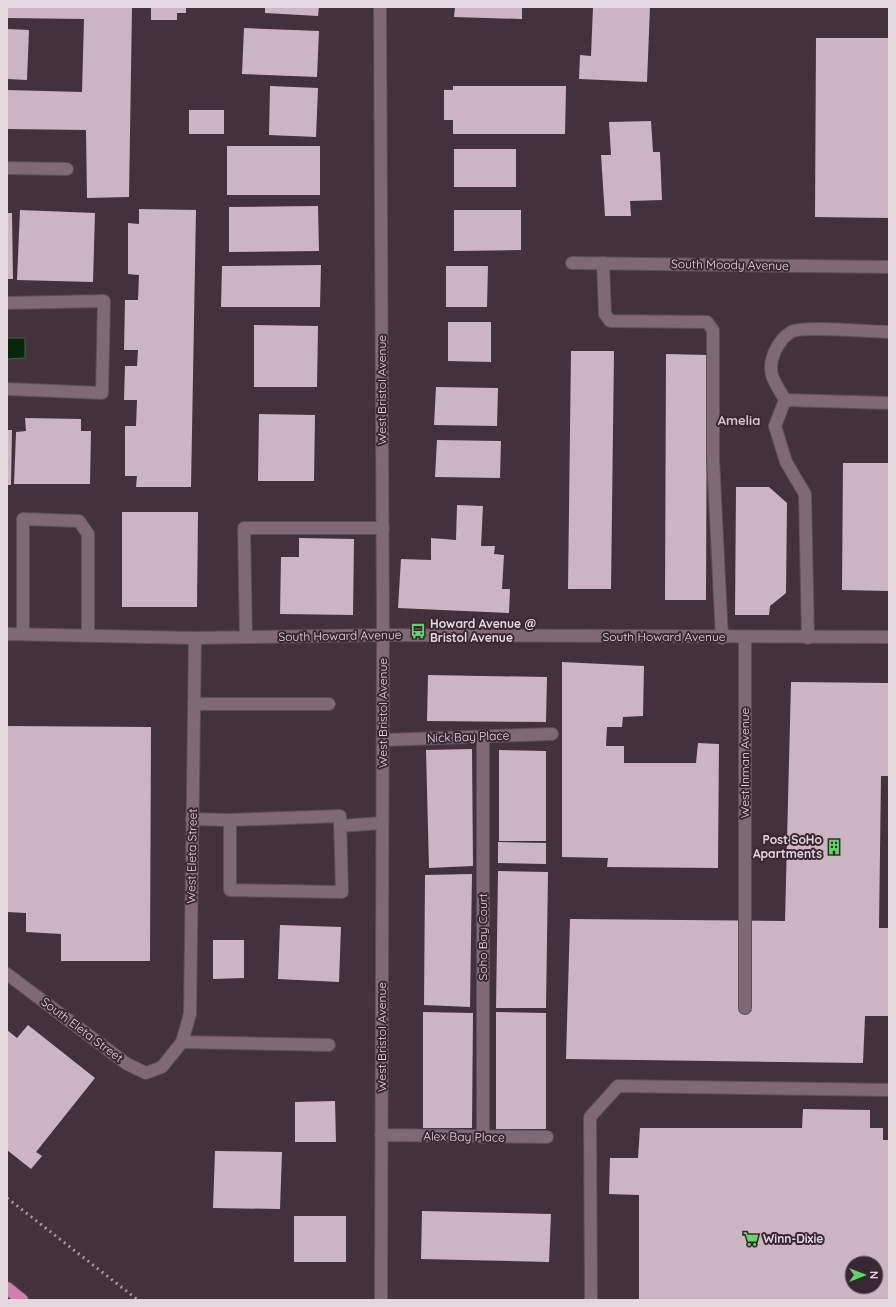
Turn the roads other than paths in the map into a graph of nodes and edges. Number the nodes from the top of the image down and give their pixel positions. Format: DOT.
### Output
graph roads {
  1 [pos="380,7"];
  2 [pos="7,168"];
  3 [pos="67,169"];
  4 [pos="572,263"];
  5 [pos="603,263"];
  6 [pos="889,267"];
  7 [pos="7,303"];
  8 [pos="889,332"];
  9 [pos="7,389"];
  10 [pos="785,400"];
  11 [pos="889,403"];
  12 [pos="383,528"];
  13 [pos="7,634"];
  14 [pos="23,634"];
  15 [pos="88,634"];
  16 [pos="383,635"];
  17 [pos="246,637"];
  18 [pos="889,637"];
  19 [pos="195,638"];
  20 [pos="722,638"];
  21 [pos="745,638"];
  22 [pos="808,638"];
  23 [pos="194,704"];
  24 [pos="329,704"];
  25 [pos="552,734"];
  26 [pos="484,737"];
  27 [pos="383,740"];
  28 [pos="192,819"];
  29 [pos="230,820"];
  30 [pos="382,823"];
  31 [pos="340,826"];
  32 [pos="7,974"];
  33 [pos="745,1008"];
  34 [pos="182,1042"];
  35 [pos="329,1045"];
  36 [pos="162,1067"];
  37 [pos="889,1090"];
  38 [pos="381,1135"];
  39 [pos="483,1137"];
  40 [pos="547,1137"];
  41 [pos="7,1288"];
  42 [pos="22,1300"];
  43 [pos="381,1300"];
  44 [pos="592,1300"];
  1 -- 12 [label="street, West Bristol Avenue"];
  2 -- 3 [label="street"];
  4 -- 5 [label="street, South Moody Avenue"];
  5 -- 6 [label="street, South Moody Avenue"];
  5 -- 20 [label="street"];
  7 -- 9 [label="street"];
  8 -- 10 [label="street"];
  10 -- 11 [label="street"];
  10 -- 22 [label="street"];
  12 -- 16 [label="street, West Bristol Avenue"];
  12 -- 17 [label="street"];
  13 -- 14 [label="street, South Howard Avenue"];
  14 -- 15 [label="street, South Howard Avenue"];
  14 -- 15 [label="street"];
  15 -- 19 [label="street, South Howard Avenue"];
  16 -- 17 [label="street, South Howard Avenue"];
  16 -- 20 [label="street, South Howard Avenue"];
  16 -- 27 [label="street, West Bristol Avenue"];
  17 -- 19 [label="street, South Howard Avenue"];
  18 -- 22 [label="street, South Howard Avenue"];
  19 -- 23 [label="street, West Eleta Street"];
  20 -- 21 [label="street, South Howard Avenue"];
  21 -- 22 [label="street, South Howard Avenue"];
  21 -- 33 [label="street, West Inman Avenue"];
  23 -- 24 [label="street"];
  23 -- 28 [label="street, West Eleta Street"];
  25 -- 26 [label="street, Nick Bay Place"];
  26 -- 27 [label="street, Nick Bay Place"];
  26 -- 39 [label="street, Soho Bay Court"];
  27 -- 30 [label="street, West Bristol Avenue"];
  28 -- 29 [label="street"];
  28 -- 34 [label="street, West Eleta Street"];
  29 -- 31 [label="street"];
  29 -- 31 [label="street"];
  30 -- 31 [label="street"];
  30 -- 38 [label="street, West Bristol Avenue"];
  32 -- 36 [label="street, South Eleta Street"];
  34 -- 35 [label="street"];
  34 -- 36 [label="street, West Eleta Street"];
  37 -- 44 [label="street"];
  38 -- 39 [label="street, Alex Bay Place"];
  38 -- 43 [label="street, West Bristol Avenue"];
  39 -- 40 [label="street, Alex Bay Place"];
  41 -- 42 [label="highway"];
}
